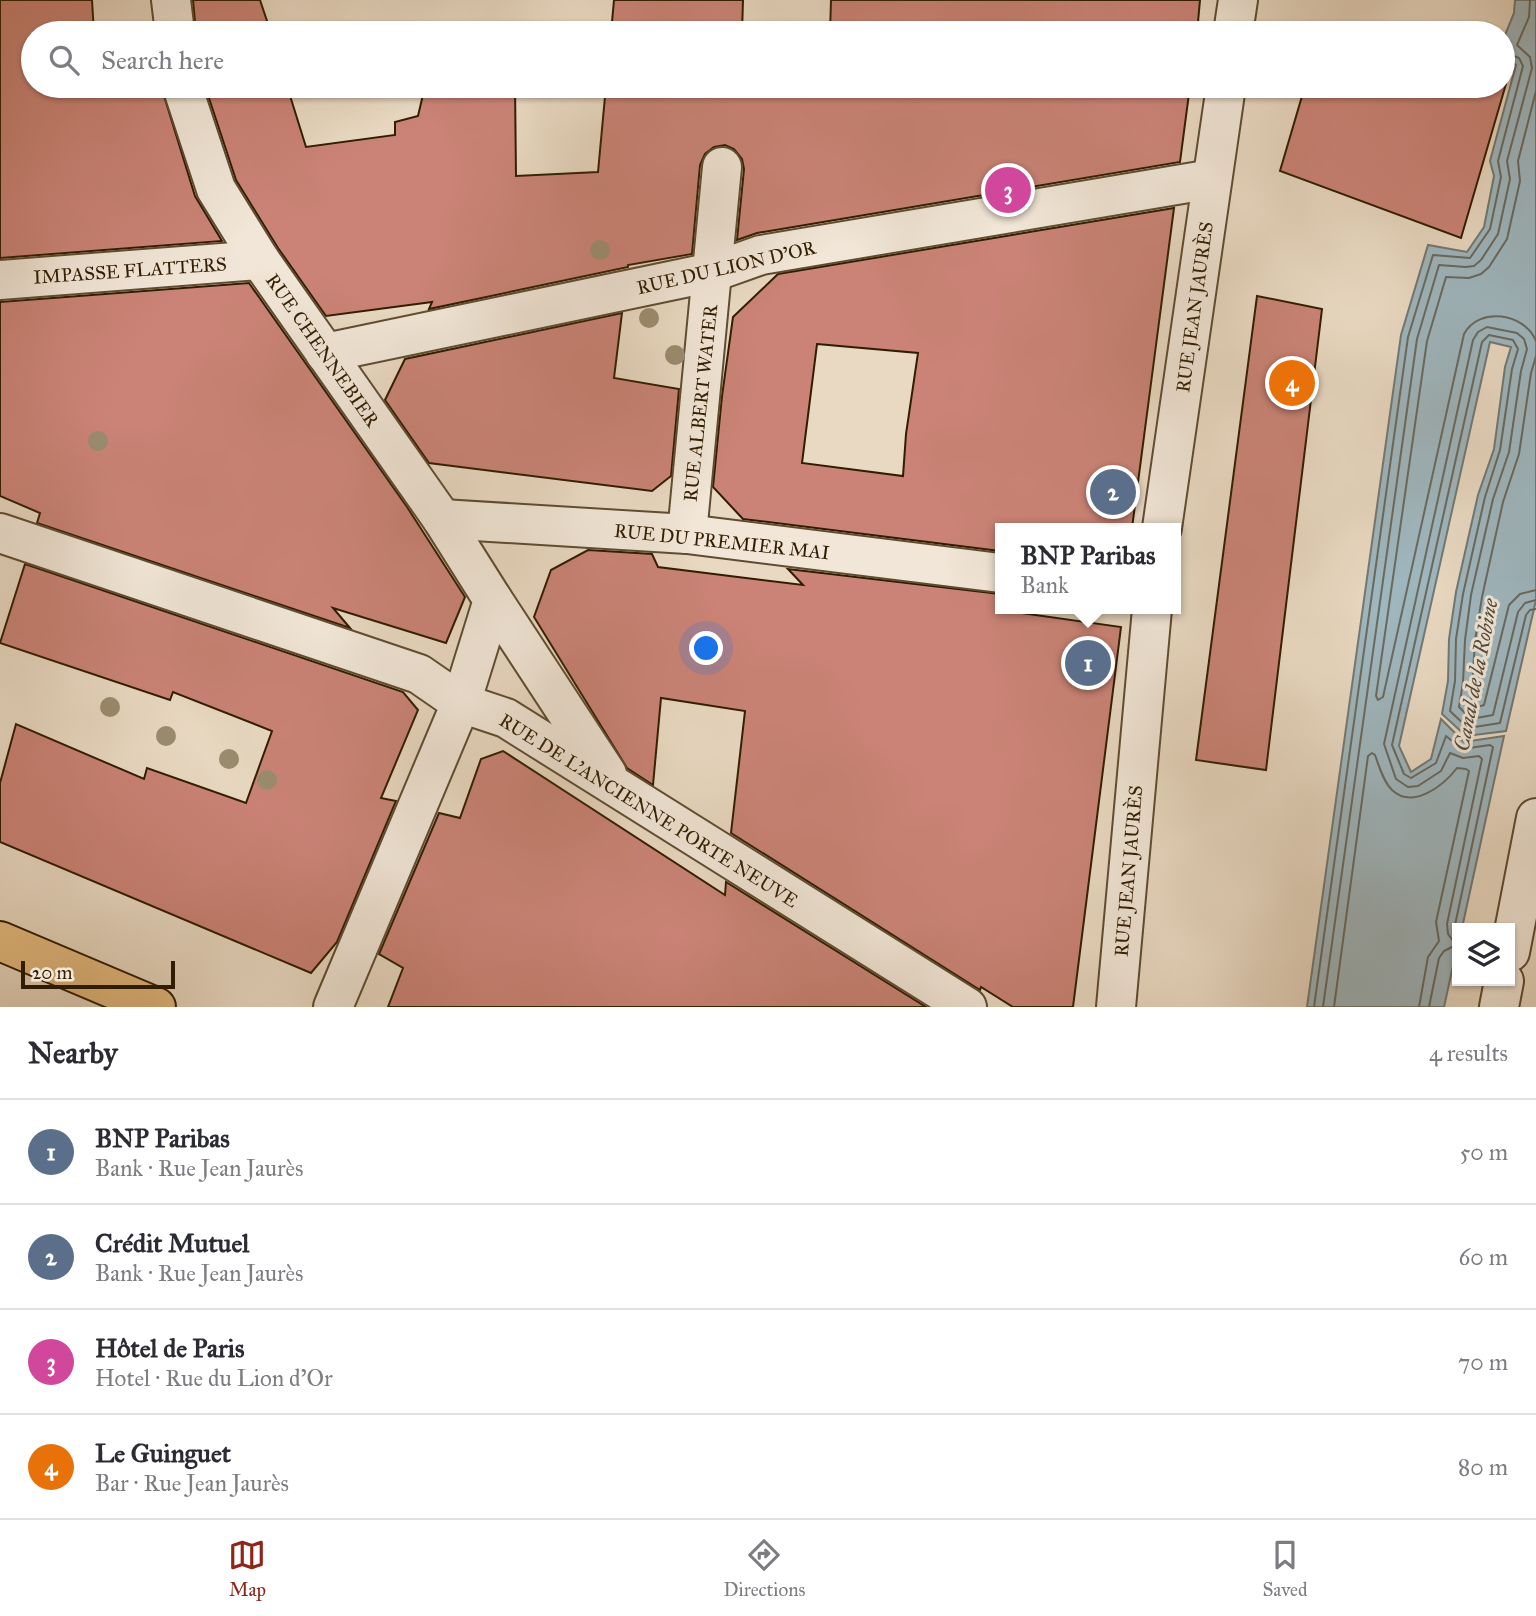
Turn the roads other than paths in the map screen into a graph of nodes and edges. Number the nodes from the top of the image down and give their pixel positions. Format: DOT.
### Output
graph roads {
  1 [pos="171,0"];
  2 [pos="1238,0"];
  3 [pos="173,21"];
  4 [pos="1235,21"];
  5 [pos="186,98"];
  6 [pos="1224,98"];
  7 [pos="722,167"];
  8 [pos="1212,179"];
  9 [pos="260,260"];
  10 [pos="713,272"];
  11 [pos="0,280"];
  12 [pos="325,353"];
  13 [pos="442,519"];
  14 [pos="1163,523"];
  15 [pos="0,533"];
  16 [pos="687,534"];
  17 [pos="995,572"];
  18 [pos="493,600"];
  19 [pos="1152,614"];
  20 [pos="461,702"];
  21 [pos="614,785"];
  22 [pos="1536,818"];
  23 [pos="1515,925"];
  24 [pos="0,941"];
  25 [pos="1503,986"];
  26 [pos="156,1007"];
  27 [pos="333,1007"];
  28 [pos="967,1007"];
  29 [pos="1116,1007"];
  30 [pos="1499,1007"];
  1 -- 3 [label="street"];
  2 -- 4 [label="street"];
  5 -- 9 [label="street, RUE CHENNEBIER"];
  6 -- 8 [label="street, RUE JEAN JAURÈS"];
  7 -- 10 [label="street, RUE ALBERT WATER"];
  8 -- 10 [label="street, RUE DU LION D'OR"];
  8 -- 14 [label="street, RUE JEAN JAURÈS"];
  9 -- 11 [label="street, IMPASSE FLATTERS"];
  9 -- 12 [label="street, RUE CHENNEBIER"];
  10 -- 12 [label="street, RUE DU LION D'OR"];
  10 -- 16 [label="street, RUE ALBERT WATER"];
  12 -- 13 [label="street, RUE CHENNEBIER"];
  13 -- 16 [label="street, RUE DU PREMIER MAI"];
  13 -- 18 [label="street, RUE CHENNEBIER"];
  15 -- 20 [label="street, RUE DE L'ANCIENNE PORTE NEUVE"];
  16 -- 17 [label="street, RUE DU PREMIER MAI"];
  18 -- 20 [label="street"];
  18 -- 21 [label="street, RUE CHENNEBIER"];
  19 -- 29 [label="street, RUE JEAN JAURÈS"];
  20 -- 21 [label="street, RUE DE L'ANCIENNE PORTE NEUVE"];
  20 -- 27 [label="street"];
  21 -- 28 [label="street, RUE DE L'ANCIENNE PORTE NEUVE"];
  22 -- 23 [label="street"];
  24 -- 26 [label="main road"];
  25 -- 30 [label="street"];
}
